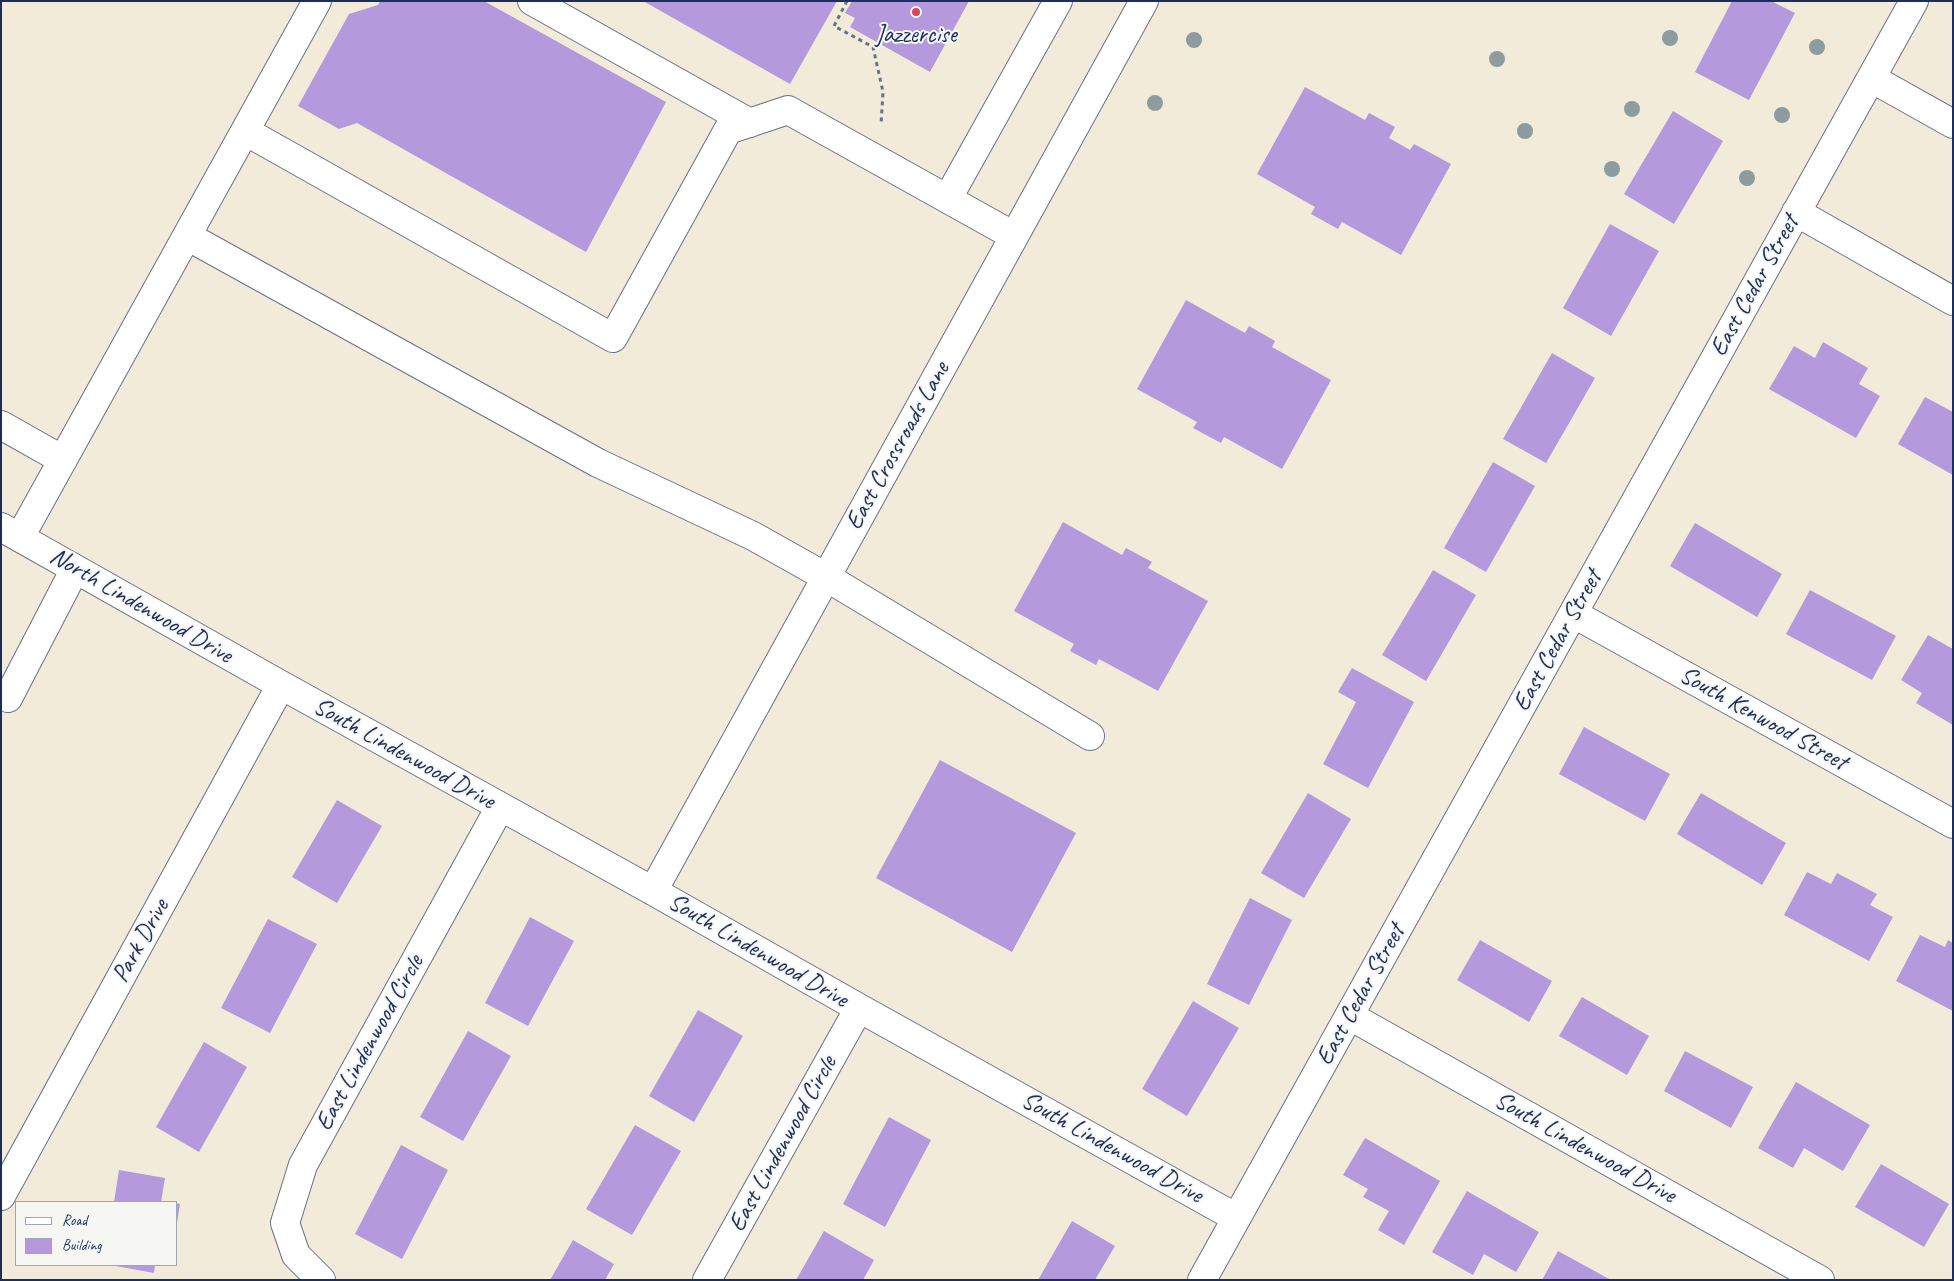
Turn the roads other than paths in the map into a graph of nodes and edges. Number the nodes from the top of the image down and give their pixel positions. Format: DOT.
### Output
graph roads {
  1 [pos="317,1"];
  2 [pos="532,1"];
  3 [pos="1058,1"];
  4 [pos="1144,1"];
  5 [pos="1914,1"];
  6 [pos="1871,78"];
  7 [pos="750,122"];
  8 [pos="1953,124"];
  9 [pos="245,131"];
  10 [pos="948,198"];
  11 [pos="1796,212"];
  12 [pos="187,236"];
  13 [pos="1014,236"];
  14 [pos="1953,301"];
  15 [pos="1,425"];
  16 [pos="63,460"];
  17 [pos="11,532"];
  18 [pos="75,569"];
  19 [pos="826,577"];
  20 [pos="1574,614"];
  21 [pos="281,686"];
  22 [pos="1,694"];
  23 [pos="1090,736"];
  24 [pos="500,807"];
  25 [pos="1953,824"];
  26 [pos="653,891"];
  27 [pos="859,1008"];
  28 [pos="1350,1016"];
  29 [pos="1,1196"];
  30 [pos="1235,1217"];
  31 [pos="321,1280"];
  32 [pos="707,1280"];
  33 [pos="1202,1280"];
  34 [pos="1820,1280"];
  1 -- 9 [label="street"];
  2 -- 7 [label="street"];
  3 -- 10 [label="street"];
  4 -- 13 [label="street, East Crossroads Lane"];
  5 -- 6 [label="street, East Cedar Street"];
  6 -- 8 [label="street"];
  6 -- 11 [label="street, East Cedar Street"];
  7 -- 9 [label="street"];
  7 -- 10 [label="street"];
  9 -- 12 [label="street"];
  10 -- 13 [label="street"];
  11 -- 14 [label="street"];
  11 -- 20 [label="street, East Cedar Street"];
  12 -- 16 [label="street"];
  12 -- 19 [label="street"];
  13 -- 19 [label="street, East Crossroads Lane"];
  15 -- 16 [label="street"];
  16 -- 17 [label="street"];
  17 -- 18 [label="street, North Lindenwood Drive"];
  18 -- 21 [label="street, North Lindenwood Drive"];
  18 -- 22 [label="street"];
  19 -- 23 [label="street"];
  19 -- 26 [label="street, East Crossroads Lane"];
  20 -- 25 [label="street, South Kenwood Street"];
  20 -- 28 [label="street, East Cedar Street"];
  21 -- 24 [label="street, South Lindenwood Drive"];
  21 -- 29 [label="street, Park Drive"];
  24 -- 26 [label="street, South Lindenwood Drive"];
  24 -- 31 [label="street, East Lindenwood Circle"];
  26 -- 27 [label="street, South Lindenwood Drive"];
  27 -- 30 [label="street, South Lindenwood Drive"];
  27 -- 32 [label="street, East Lindenwood Circle"];
  28 -- 30 [label="street, East Cedar Street"];
  28 -- 34 [label="street, South Lindenwood Drive"];
  30 -- 33 [label="street, East Cedar Street"];
}
